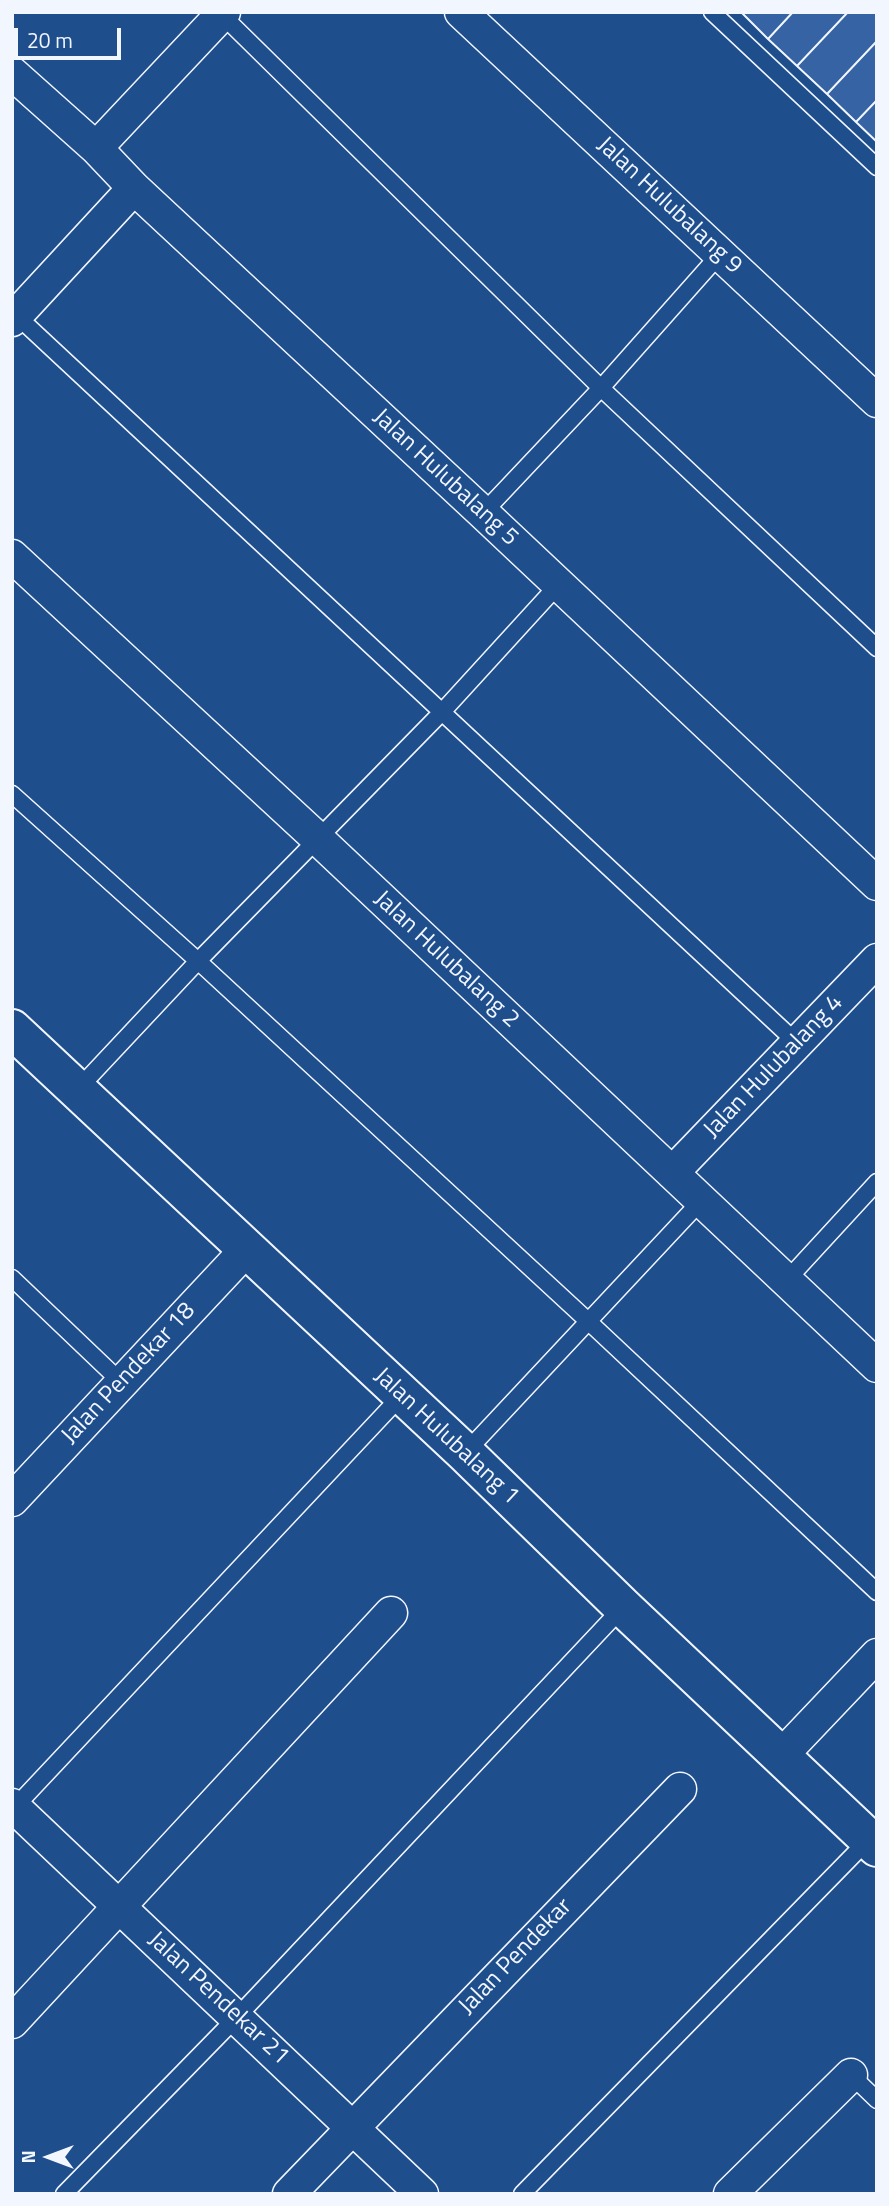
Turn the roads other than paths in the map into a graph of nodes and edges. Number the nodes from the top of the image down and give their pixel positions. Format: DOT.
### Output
graph roads {
  1 [pos="461,12"];
  2 [pos="712,12"];
  3 [pos="222,13"];
  4 [pos="12,73"];
  5 [pos="96,148"];
  6 [pos="877,167"];
  7 [pos="134,188"];
  8 [pos="720,254"];
  9 [pos="14,317"];
  10 [pos="601,388"];
  11 [pos="877,401"];
  12 [pos="484,513"];
  13 [pos="12,556"];
  14 [pos="558,585"];
  15 [pos="877,648"];
  16 [pos="442,712"];
  17 [pos="12,793"];
  18 [pos="318,839"];
  19 [pos="877,884"];
  20 [pos="877,960"];
  21 [pos="198,961"];
  22 [pos="12,1029"];
  23 [pos="797,1042"];
  24 [pos="78,1089"];
  25 [pos="672,1173"];
  26 [pos="877,1182"];
  27 [pos="701,1201"];
  28 [pos="246,1250"];
  29 [pos="12,1278"];
  30 [pos="786,1281"];
  31 [pos="589,1322"];
  32 [pos="877,1366"];
  33 [pos="121,1382"];
  34 [pos="402,1395"];
  35 [pos="465,1453"];
  36 [pos="12,1500"];
  37 [pos="877,1592"];
  38 [pos="623,1607"];
  39 [pos="391,1614"];
  40 [pos="877,1655"];
  41 [pos="781,1756"];
  42 [pos="680,1788"];
  43 [pos="14,1806"];
  44 [pos="873,1843"];
  45 [pos="120,1906"];
  46 [pos="237,2017"];
  47 [pos="12,2022"];
  48 [pos="851,2075"];
  49 [pos="877,2100"];
  50 [pos="353,2126"];
  51 [pos="739,2191"];
  52 [pos="64,2194"];
  53 [pos="289,2194"];
  54 [pos="422,2194"];
  55 [pos="522,2194"];
  1 -- 8 [label="street, Jalan Hulubalang 9"];
  2 -- 6 [label="lane"];
  3 -- 5 [label="street"];
  3 -- 10 [label="lane"];
  4 -- 5 [label="street, Jalan Hulubalang 5"];
  5 -- 7 [label="street, Jalan Hulubalang 5"];
  7 -- 9 [label="street"];
  7 -- 12 [label="street, Jalan Hulubalang 5"];
  8 -- 10 [label="lane"];
  8 -- 11 [label="street, Jalan Hulubalang 9"];
  9 -- 16 [label="lane"];
  10 -- 12 [label="lane"];
  10 -- 15 [label="lane"];
  12 -- 14 [label="street, Jalan Hulubalang 5"];
  13 -- 18 [label="street, Jalan Hulubalang 2"];
  14 -- 16 [label="lane"];
  14 -- 19 [label="street, Jalan Hulubalang 5"];
  16 -- 18 [label="lane"];
  16 -- 23 [label="lane"];
  17 -- 21 [label="lane"];
  18 -- 21 [label="lane"];
  18 -- 25 [label="street, Jalan Hulubalang 2"];
  20 -- 23 [label="street, Jalan Hulubalang 4"];
  21 -- 24 [label="lane"];
  21 -- 31 [label="lane"];
  22 -- 24 [label="street, Jalan Hulubalang 1"];
  23 -- 25 [label="street, Jalan Hulubalang 4"];
  24 -- 28 [label="street, Jalan Hulubalang 1"];
  25 -- 27 [label="street, Jalan Hulubalang 2"];
  26 -- 30 [label="lane"];
  27 -- 30 [label="street, Jalan Hulubalang 2"];
  27 -- 31 [label="lane"];
  28 -- 33 [label="street, Jalan Pendekar 18"];
  28 -- 34 [label="street, Jalan Hulubalang 1"];
  29 -- 33 [label="lane"];
  30 -- 32 [label="street, Jalan Hulubalang 2"];
  31 -- 35 [label="lane"];
  31 -- 37 [label="lane"];
  33 -- 36 [label="street, Jalan Pendekar 18"];
  34 -- 35 [label="street, Jalan Hulubalang 1"];
  34 -- 43 [label="lane"];
  35 -- 38 [label="street, Jalan Hulubalang 1"];
  38 -- 41 [label="street, Jalan Hulubalang 1"];
  38 -- 46 [label="lane"];
  39 -- 45 [label="street"];
  40 -- 41 [label="street"];
  41 -- 44 [label="street, Jalan Hulubalang 1"];
  42 -- 50 [label="street, Jalan Pendekar"];
  43 -- 45 [label="street, Jalan Pendekar 21"];
  44 -- 55 [label="lane"];
  45 -- 46 [label="street, Jalan Pendekar 21"];
  45 -- 47 [label="street"];
  46 -- 50 [label="street, Jalan Pendekar 21"];
  46 -- 52 [label="lane"];
  48 -- 49 [label="lane"];
  48 -- 51 [label="street"];
  50 -- 53 [label="street, Jalan Pendekar"];
  50 -- 54 [label="street, Jalan Pendekar 21"];
}
